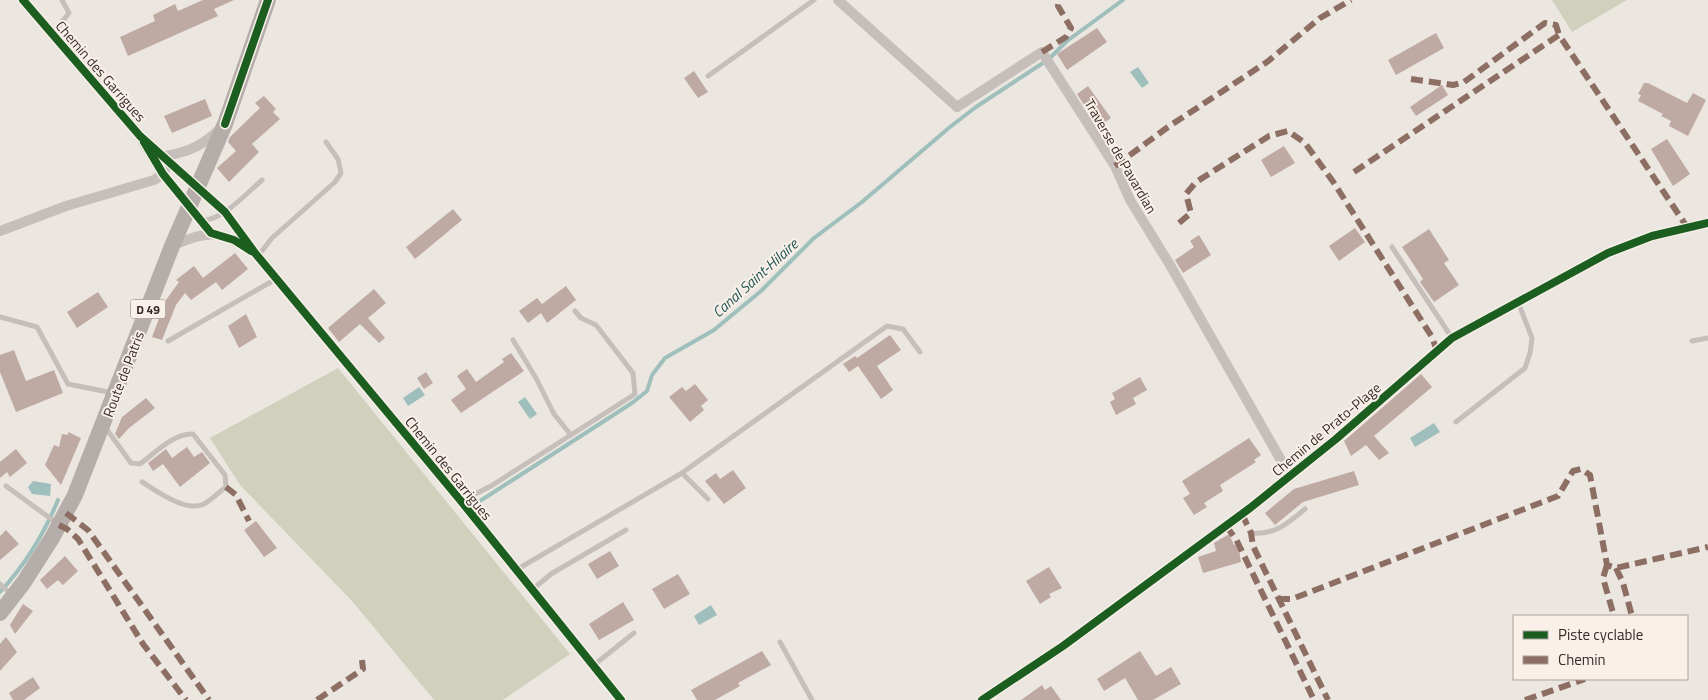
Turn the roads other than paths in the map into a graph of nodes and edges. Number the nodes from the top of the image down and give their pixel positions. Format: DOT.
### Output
graph roads {
  1 [pos="23,0"];
  2 [pos="62,0"];
  3 [pos="268,0"];
  4 [pos="814,0"];
  5 [pos="838,0"];
  6 [pos="52,34"];
  7 [pos="708,76"];
  8 [pos="225,124"];
  9 [pos="140,136"];
  10 [pos="326,142"];
  11 [pos="168,158"];
  12 [pos="163,174"];
  13 [pos="262,180"];
  14 [pos="198,187"];
  15 [pos="225,212"];
  16 [pos="193,214"];
  17 [pos="1708,224"];
  18 [pos="0,230"];
  19 [pos="210,233"];
  20 [pos="172,246"];
  21 [pos="1392,247"];
  22 [pos="256,255"];
  23 [pos="277,278"];
  24 [pos="1518,302"];
  25 [pos="575,311"];
  26 [pos="0,317"];
  27 [pos="1452,338"];
  28 [pos="1708,338"];
  29 [pos="168,340"];
  30 [pos="513,340"];
  31 [pos="1692,340"];
  32 [pos="920,352"];
  33 [pos="115,394"];
  34 [pos="1456,422"];
  35 [pos="103,425"];
  36 [pos="571,435"];
  37 [pos="682,474"];
  38 [pos="1290,476"];
  39 [pos="142,482"];
  40 [pos="6,486"];
  41 [pos="708,499"];
  42 [pos="461,501"];
  43 [pos="1305,509"];
  44 [pos="59,525"];
  45 [pos="626,530"];
  46 [pos="1251,533"];
  47 [pos="516,570"];
  48 [pos="0,584"];
  49 [pos="533,590"];
  50 [pos="13,596"];
  51 [pos="0,613"];
  52 [pos="634,633"];
  53 [pos="780,642"];
  54 [pos="594,665"];
  55 [pos="621,700"];
  56 [pos="812,700"];
  57 [pos="982,700"];
  1 -- 6 [label="street, Chemin des Garrigues"];
  2 -- 6 [label="lane"];
  3 -- 8 [label="main road, D 49"];
  4 -- 7 [label="lane"];
  5 -- 38 [label="street, Traverse de Pavardian"];
  6 -- 9 [label="street, Chemin des Garrigues"];
  8 -- 11 [label="street"];
  8 -- 14 [label="main road, Route de Patris / D 49"];
  9 -- 11 [label="street, Chemin des Garrigues"];
  9 -- 12 [label="street, Chemin des Garrigues"];
  10 -- 22 [label="lane"];
  11 -- 12 [label="street"];
  11 -- 14 [label="street, Chemin des Garrigues"];
  12 -- 16 [label="street, Chemin des Garrigues"];
  12 -- 18 [label="street"];
  13 -- 15 [label="lane"];
  14 -- 15 [label="street, Chemin des Garrigues"];
  14 -- 16 [label="main road, Route de Patris / D 49"];
  15 -- 16 [label="lane"];
  15 -- 22 [label="street, Chemin des Garrigues"];
  16 -- 19 [label="street, Chemin des Garrigues"];
  16 -- 20 [label="main road, Route de Patris / D 49"];
  17 -- 24 [label="street, Chemin de Prato-Plage"];
  19 -- 20 [label="street"];
  19 -- 22 [label="street, Chemin des Garrigues"];
  20 -- 33 [label="main road, Route de Patris / D 49"];
  21 -- 27 [label="lane"];
  22 -- 23 [label="street, Chemin des Garrigues"];
  23 -- 29 [label="lane"];
  23 -- 42 [label="street, Chemin des Garrigues"];
  24 -- 27 [label="street, Chemin de Prato-Plage"];
  24 -- 34 [label="lane"];
  25 -- 36 [label="lane"];
  26 -- 33 [label="lane"];
  27 -- 38 [label="street, Chemin de Prato-Plage"];
  28 -- 31 [label="lane"];
  30 -- 36 [label="lane"];
  32 -- 37 [label="lane"];
  33 -- 35 [label="main road, Route de Patris / D 49"];
  35 -- 39 [label="lane"];
  35 -- 44 [label="main road, Route de Patris / D 49"];
  36 -- 42 [label="lane"];
  37 -- 41 [label="lane"];
  37 -- 47 [label="lane"];
  38 -- 57 [label="street, Chemin de Prato-Plage"];
  40 -- 44 [label="lane"];
  42 -- 47 [label="street, Chemin des Garrigues"];
  43 -- 46 [label="lane"];
  44 -- 50 [label="main road, Route de Patris / D 49"];
  45 -- 49 [label="lane"];
  47 -- 49 [label="street, Chemin des Garrigues"];
  48 -- 50 [label="lane"];
  49 -- 54 [label="street, Chemin des Garrigues"];
  50 -- 51 [label="main road, Route de Patris / D 49"];
  52 -- 54 [label="lane"];
  53 -- 56 [label="lane"];
  54 -- 55 [label="street, Chemin des Garrigues"];
}
